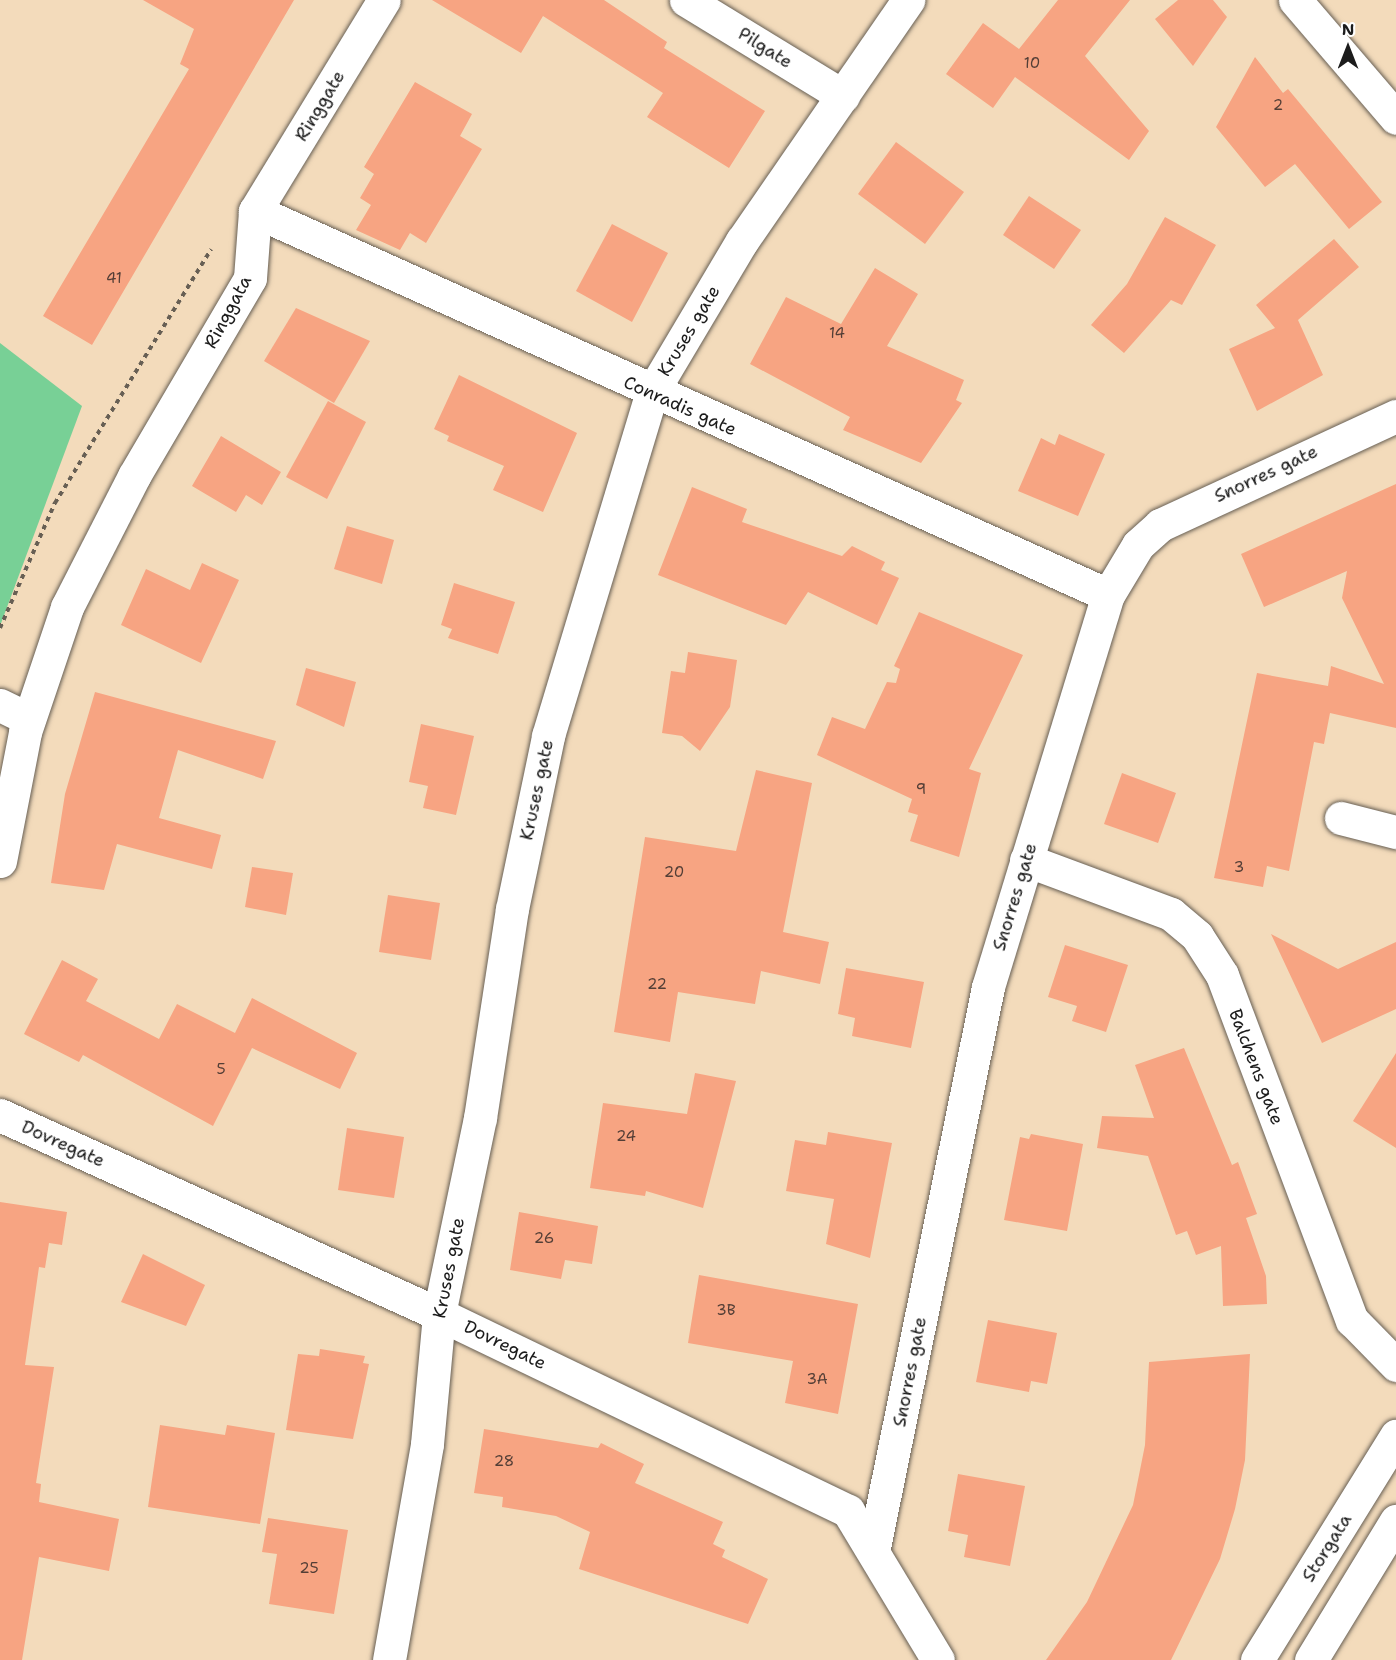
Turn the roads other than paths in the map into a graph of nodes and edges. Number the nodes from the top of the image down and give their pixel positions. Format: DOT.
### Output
graph roads {
  1 [pos="384,0"];
  2 [pos="686,0"];
  3 [pos="908,0"];
  4 [pos="1295,0"];
  5 [pos="843,96"];
  6 [pos="1396,118"];
  7 [pos="255,211"];
  8 [pos="651,394"];
  9 [pos="1396,416"];
  10 [pos="1108,595"];
  11 [pos="0,705"];
  12 [pos="29,719"];
  13 [pos="1341,818"];
  14 [pos="1396,832"];
  15 [pos="1026,860"];
  16 [pos="0,861"];
  17 [pos="0,1115"];
  18 [pos="439,1314"];
  19 [pos="1396,1365"];
  20 [pos="1396,1436"];
  21 [pos="1396,1521"];
  22 [pos="874,1547"];
  23 [pos="389,1660"];
  24 [pos="938,1660"];
  25 [pos="1257,1660"];
  26 [pos="1311,1660"];
  1 -- 7 [label="street, Ringgate"];
  2 -- 5 [label="street, Pilgate"];
  3 -- 5 [label="street, Kruses gate"];
  4 -- 6 [label="street"];
  5 -- 8 [label="street, Kruses gate"];
  7 -- 8 [label="street, Conradis gate"];
  7 -- 12 [label="street, Ringgata"];
  8 -- 10 [label="street, Conradis gate"];
  8 -- 18 [label="street, Kruses gate"];
  9 -- 10 [label="street, Snorres gate"];
  10 -- 15 [label="street, Snorres gate"];
  11 -- 12 [label="street"];
  12 -- 16 [label="street, Ringgata"];
  13 -- 14 [label="street"];
  15 -- 19 [label="street, Balchens gate"];
  15 -- 22 [label="street, Snorres gate"];
  17 -- 18 [label="street, Dovregate"];
  18 -- 22 [label="street, Dovregate"];
  18 -- 23 [label="street, Kruses gate"];
  20 -- 25 [label="street, Storgata"];
  21 -- 26 [label="street"];
  22 -- 24 [label="street, Dovregate"];
}
